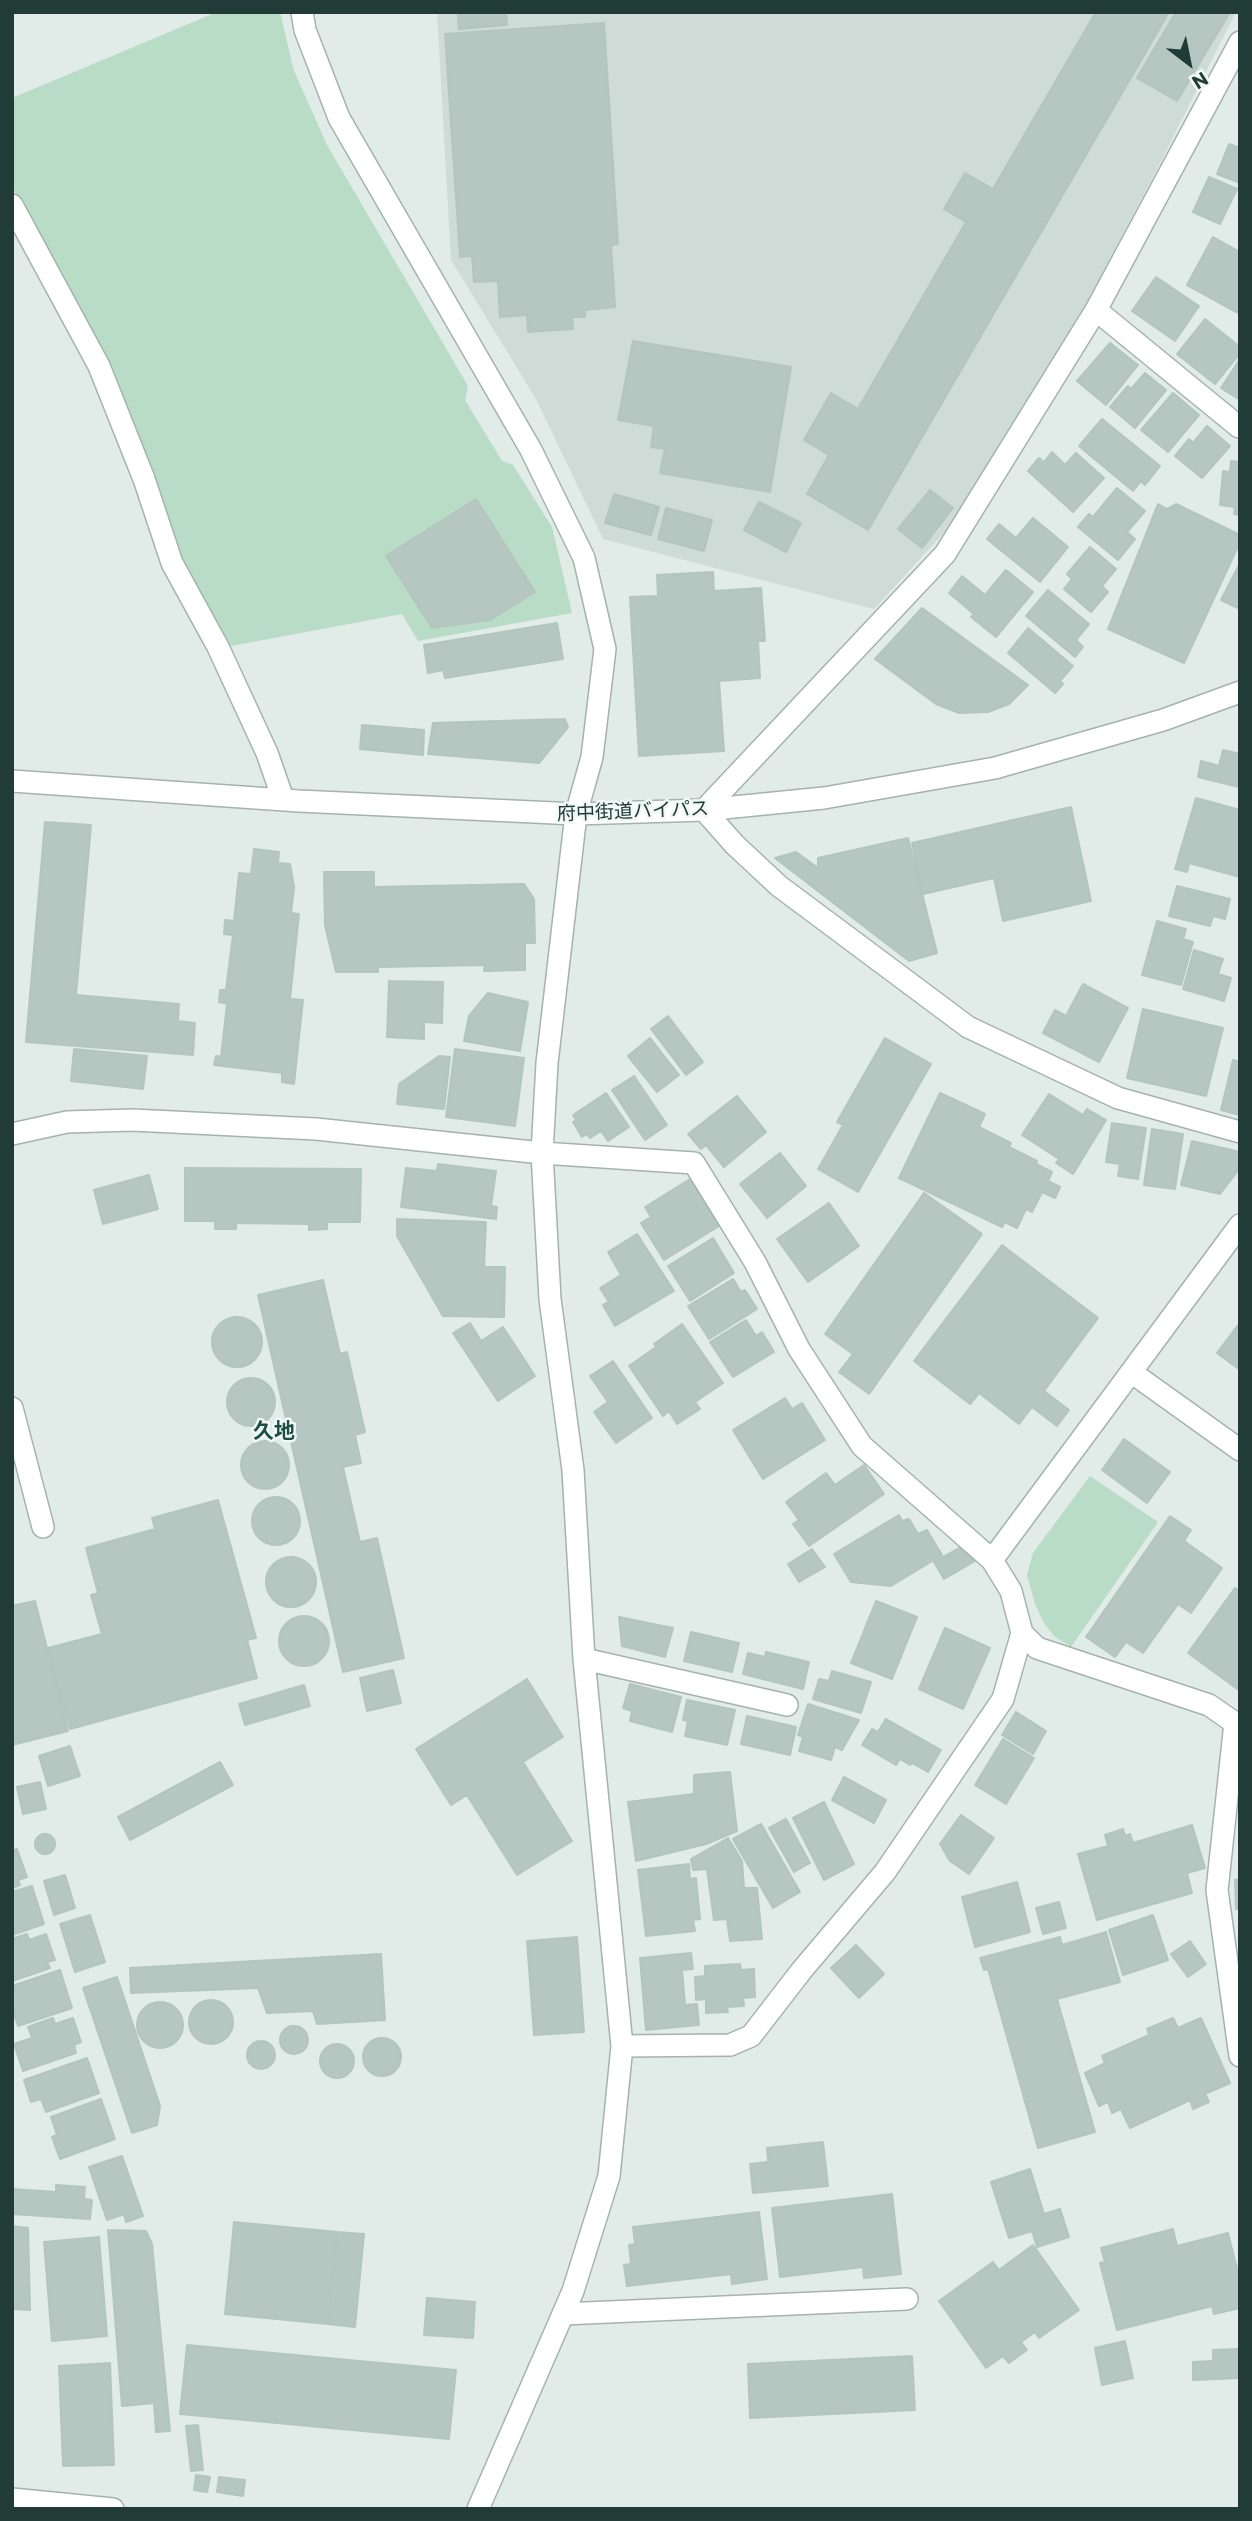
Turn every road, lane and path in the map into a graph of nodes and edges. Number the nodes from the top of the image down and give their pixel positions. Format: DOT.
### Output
graph roads {
  1 [pos="302,12"];
  2 [pos="1240,42"];
  3 [pos="12,205"];
  4 [pos="1096,310"];
  5 [pos="1238,427"];
  6 [pos="1240,692"];
  7 [pos="12,781"];
  8 [pos="283,799"];
  9 [pos="704,810"];
  10 [pos="576,814"];
  11 [pos="1240,1132"];
  12 [pos="12,1134"];
  13 [pos="542,1153"];
  14 [pos="1240,1225"];
  15 [pos="1131,1372"];
  16 [pos="12,1408"];
  17 [pos="1240,1450"];
  18 [pos="43,1527"];
  19 [pos="992,1560"];
  20 [pos="1022,1633"];
  21 [pos="584,1659"];
  22 [pos="787,1704"];
  23 [pos="1237,1722"];
  24 [pos="622,2046"];
  25 [pos="1240,2056"];
  26 [pos="907,2299"];
  27 [pos="564,2314"];
  28 [pos="12,2499"];
  29 [pos="113,2509"];
  30 [pos="478,2509"];
  1 -- 10 [label="street"];
  2 -- 4 [label="street"];
  3 -- 8 [label="street"];
  4 -- 5 [label="street"];
  4 -- 9 [label="street"];
  6 -- 9 [label="street, 府中街道バイパス"];
  7 -- 8 [label="street, 府中街道バイパス"];
  8 -- 10 [label="street, 府中街道バイパス"];
  9 -- 10 [label="street, 府中街道バイパス"];
  9 -- 11 [label="street"];
  10 -- 13 [label="street"];
  12 -- 13 [label="street"];
  13 -- 19 [label="street"];
  13 -- 21 [label="street"];
  14 -- 15 [label="street"];
  15 -- 17 [label="street"];
  15 -- 19 [label="street"];
  16 -- 18 [label="street"];
  19 -- 20 [label="street"];
  20 -- 23 [label="street"];
  20 -- 24 [label="street"];
  21 -- 22 [label="street"];
  21 -- 24 [label="street"];
  23 -- 25 [label="street"];
  24 -- 27 [label="street"];
  26 -- 27 [label="street"];
  27 -- 30 [label="street"];
  28 -- 29 [label="street"];
}
